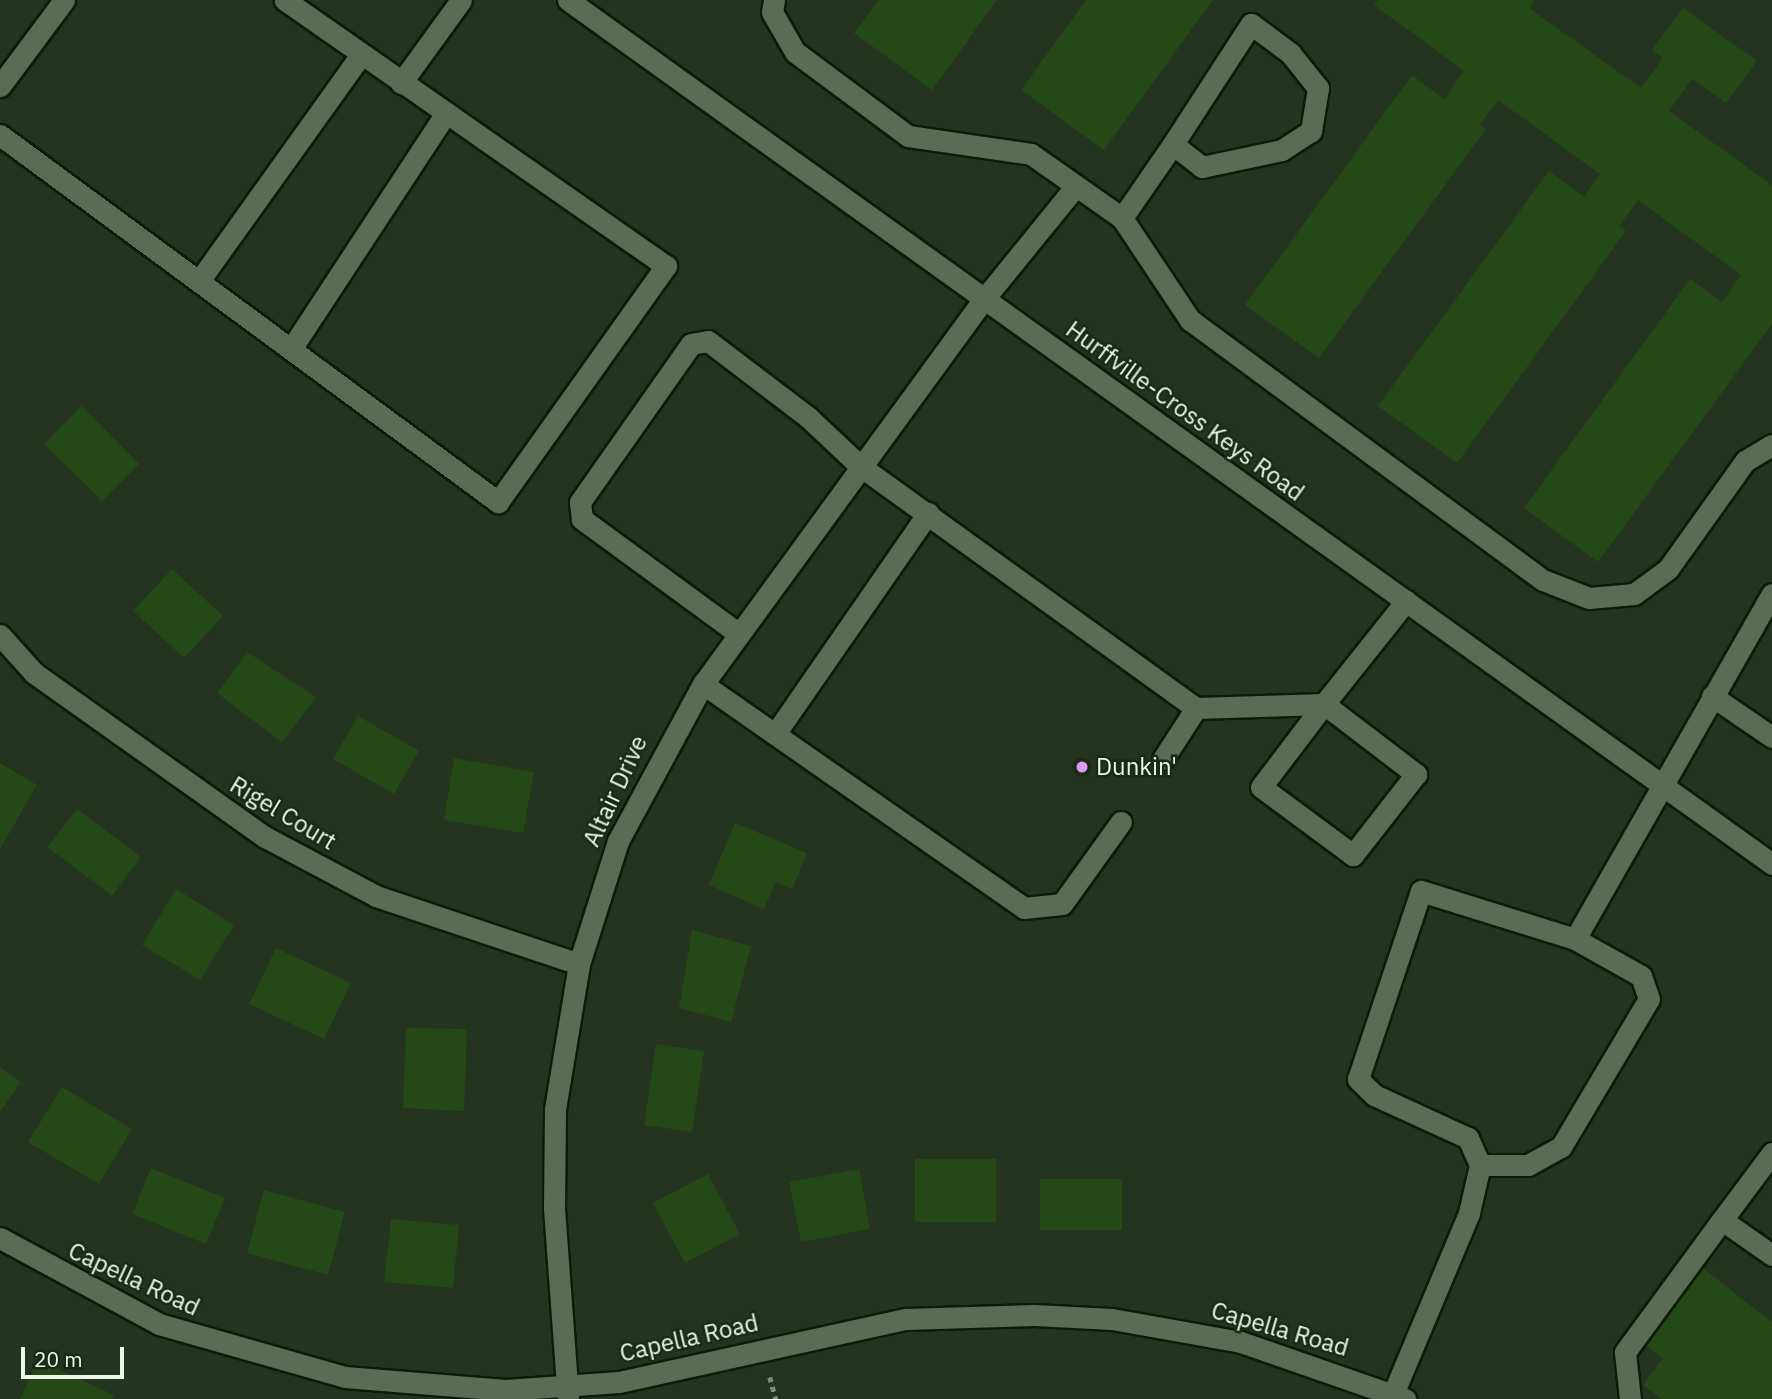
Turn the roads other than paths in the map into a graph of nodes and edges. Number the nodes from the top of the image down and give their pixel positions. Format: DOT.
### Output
graph roads {
  1 [pos="64,0"];
  2 [pos="284,0"];
  3 [pos="461,0"];
  4 [pos="568,0"];
  5 [pos="774,0"];
  6 [pos="361,55"];
  7 [pos="401,83"];
  8 [pos="0,86"];
  9 [pos="446,113"];
  10 [pos="0,135"];
  11 [pos="1173,144"];
  12 [pos="1075,187"];
  13 [pos="1122,218"];
  14 [pos="199,281"];
  15 [pos="984,299"];
  16 [pos="293,346"];
  17 [pos="1772,445"];
  18 [pos="860,467"];
  19 [pos="928,513"];
  20 [pos="1772,594"];
  21 [pos="1406,601"];
  22 [pos="739,634"];
  23 [pos="0,635"];
  24 [pos="704,684"];
  25 [pos="1712,696"];
  26 [pos="1324,704"];
  27 [pos="1196,708"];
  28 [pos="775,734"];
  29 [pos="1772,737"];
  30 [pos="1163,759"];
  31 [pos="1662,786"];
  32 [pos="1121,822"];
  33 [pos="1772,864"];
  34 [pos="1575,939"];
  35 [pos="579,964"];
  36 [pos="1772,1153"];
  37 [pos="1480,1165"];
  38 [pos="1723,1220"];
  39 [pos="0,1238"];
  40 [pos="1772,1255"];
  41 [pos="568,1393"];
  42 [pos="1399,1396"];
  43 [pos="1630,1399"];
  1 -- 8 [label="street"];
  2 -- 6 [label="street"];
  3 -- 7 [label="street"];
  4 -- 15 [label="street, Hurffville-Cross Keys Road"];
  5 -- 12 [label="street"];
  6 -- 7 [label="street"];
  6 -- 14 [label="street"];
  7 -- 9 [label="street"];
  9 -- 16 [label="street"];
  9 -- 16 [label="street"];
  10 -- 14 [label="street"];
  11 -- 11 [label="street"];
  11 -- 13 [label="street"];
  12 -- 13 [label="street"];
  12 -- 15 [label="street, Altair Drive"];
  13 -- 17 [label="street"];
  14 -- 16 [label="street"];
  15 -- 18 [label="street, Altair Drive"];
  15 -- 21 [label="street, Hurffville-Cross Keys Road"];
  18 -- 19 [label="street"];
  18 -- 22 [label="street, Altair Drive"];
  18 -- 22 [label="street"];
  19 -- 27 [label="street"];
  19 -- 28 [label="street"];
  20 -- 25 [label="street"];
  21 -- 26 [label="street"];
  21 -- 31 [label="street, Hurffville-Cross Keys Road"];
  22 -- 24 [label="street, Altair Drive"];
  23 -- 35 [label="street, Rigel Court"];
  24 -- 28 [label="street"];
  24 -- 35 [label="street, Altair Drive"];
  25 -- 29 [label="street"];
  25 -- 31 [label="street"];
  26 -- 26 [label="street"];
  26 -- 27 [label="street"];
  27 -- 30 [label="street"];
  28 -- 32 [label="street"];
  31 -- 33 [label="street, Hurffville-Cross Keys Road"];
  31 -- 34 [label="street"];
  34 -- 37 [label="street"];
  34 -- 37 [label="street"];
  35 -- 41 [label="street, Altair Drive"];
  36 -- 38 [label="street"];
  37 -- 42 [label="street"];
  38 -- 40 [label="street"];
  38 -- 43 [label="street"];
  39 -- 41 [label="street, Capella Road"];
  41 -- 42 [label="street, Capella Road"];
}
